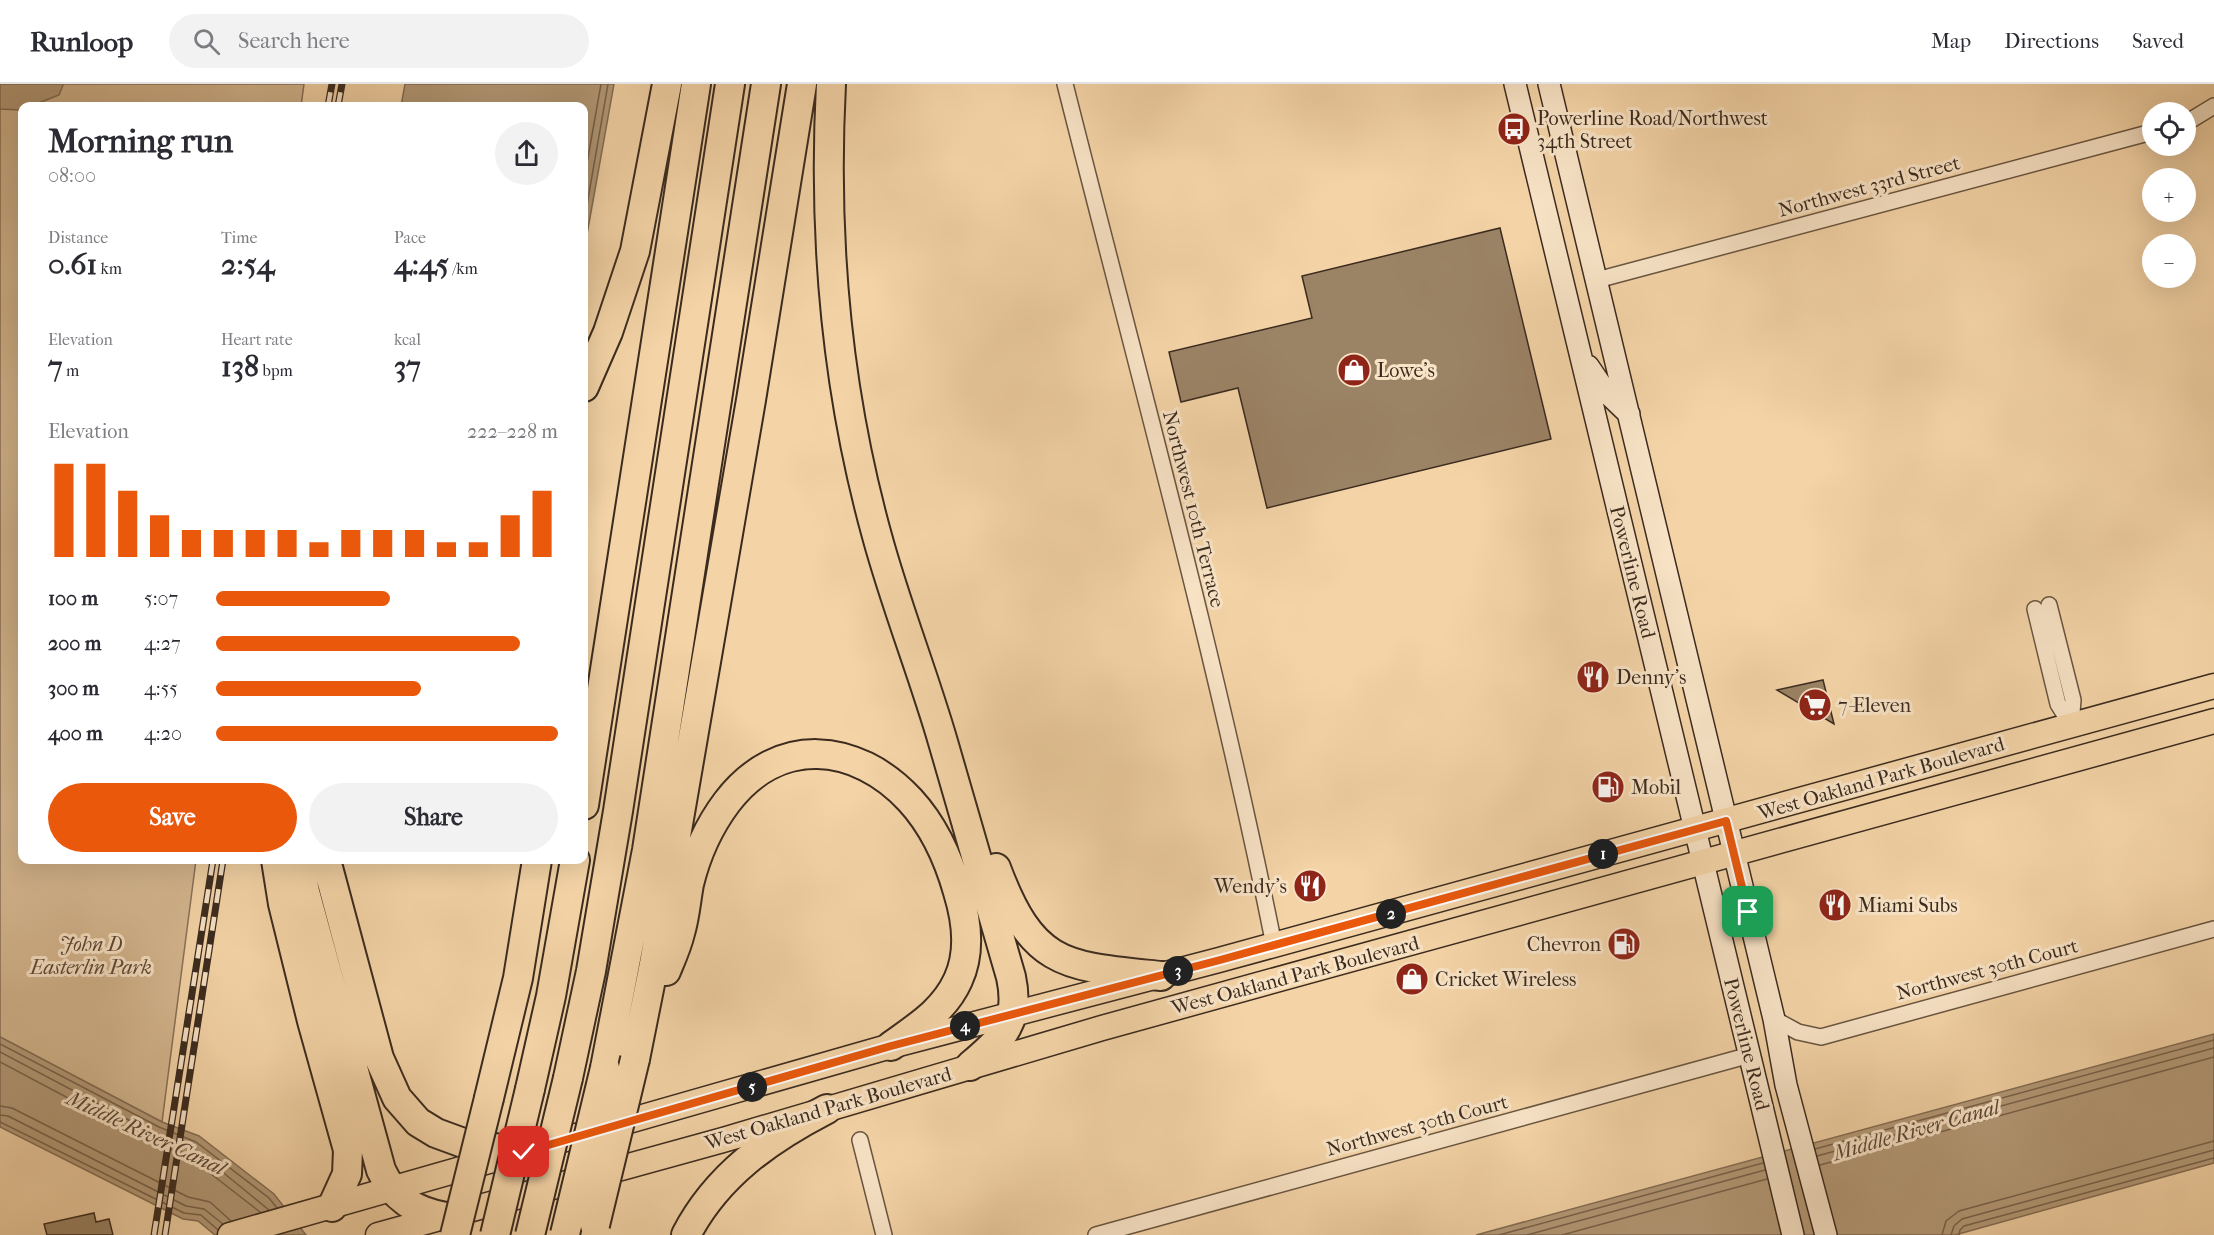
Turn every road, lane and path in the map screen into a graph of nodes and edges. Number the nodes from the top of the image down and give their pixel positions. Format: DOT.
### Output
graph roads {
  1 [pos="667,84"];
  2 [pos="696,84"];
  3 [pos="730,84"];
  4 [pos="766,84"];
  5 [pos="802,84"];
  6 [pos="831,84"];
  7 [pos="1065,84"];
  8 [pos="1515,84"];
  9 [pos="1537,84"];
  10 [pos="1549,84"];
  11 [pos="2214,106"];
  12 [pos="1556,112"];
  13 [pos="2196,117"];
  14 [pos="2142,135"];
  15 [pos="717,170"];
  16 [pos="1597,279"];
  17 [pos="1581,356"];
  18 [pos="588,378"];
  19 [pos="650,383"];
  20 [pos="1629,414"];
  21 [pos="1598,427"];
  22 [pos="1637,450"];
  23 [pos="2042,607"];
  24 [pos="2214,686"];
  25 [pos="2098,718"];
  26 [pos="2214,721"];
  27 [pos="2071,725"];
  28 [pos="943,742"];
  29 [pos="2050,765"];
  30 [pos="588,779"];
  31 [pos="1726,821"];
  32 [pos="1695,830"];
  33 [pos="1734,853"];
  34 [pos="1703,862"];
  35 [pos="277,864"];
  36 [pos="300,864"];
  37 [pos="327,864"];
  38 [pos="536,864"];
  39 [pos="574,864"];
  40 [pos="2214,929"];
  41 [pos="1274,945"];
  42 [pos="1161,976"];
  43 [pos="1237,992"];
  44 [pos="1014,1013"];
  45 [pos="1774,1019"];
  46 [pos="891,1046"];
  47 [pos="1750,1055"];
  48 [pos="635,1059"];
  49 [pos="970,1066"];
  50 [pos="1786,1085"];
  51 [pos="827,1109"];
  52 [pos="860,1140"];
  53 [pos="524,1152"];
  54 [pos="392,1190"];
  55 [pos="324,1210"];
  56 [pos="451,1226"];
  57 [pos="580,1232"];
  58 [pos="231,1235"];
  59 [pos="378,1235"];
  60 [pos="495,1235"];
  61 [pos="530,1235"];
  62 [pos="686,1235"];
  63 [pos="884,1235"];
  64 [pos="1096,1235"];
  65 [pos="1793,1235"];
  66 [pos="1826,1235"];
  1 -- 18 [label="highway"];
  2 -- 19 [label="highway"];
  3 -- 15 [label="highway"];
  4 -- 57 [label="highway, bridge"];
  5 -- 48 [label="highway"];
  6 -- 28 [label="highway"];
  7 -- 41 [label="street, Northwest 10th Terrace"];
  8 -- 17 [label="main road, Powerline Road"];
  9 -- 12 [label="main road"];
  10 -- 12 [label="main road, Powerline Road"];
  11 -- 13 [label="street"];
  12 -- 16 [label="main road, Powerline Road"];
  14 -- 16 [label="street, Northwest 33rd Street"];
  15 -- 19 [label="highway"];
  15 -- 61 [label="highway, bridge"];
  16 -- 20 [label="main road, Powerline Road"];
  17 -- 20 [label="main road"];
  17 -- 21 [label="main road, Powerline Road"];
  19 -- 30 [label="highway"];
  20 -- 22 [label="main road, Powerline Road"];
  21 -- 22 [label="main road"];
  21 -- 32 [label="main road, Powerline Road"];
  22 -- 31 [label="main road, Powerline Road"];
  23 -- 27 [label="street"];
  24 -- 25 [label="main road, West Oakland Park Boulevard"];
  25 -- 27 [label="main road, West Oakland Park Boulevard"];
  25 -- 29 [label="main road"];
  26 -- 29 [label="main road, West Oakland Park Boulevard"];
  27 -- 31 [label="main road, West Oakland Park Boulevard"];
  28 -- 42 [label="highway"];
  28 -- 44 [label="highway"];
  29 -- 33 [label="main road, West Oakland Park Boulevard"];
  31 -- 32 [label="main road, West Oakland Park Boulevard"];
  31 -- 33 [label="main road, Powerline Road"];
  32 -- 34 [label="main road, Powerline Road"];
  32 -- 41 [label="main road, West Oakland Park Boulevard"];
  33 -- 34 [label="main road, West Oakland Park Boulevard"];
  33 -- 45 [label="main road, Powerline Road"];
  34 -- 43 [label="main road, West Oakland Park Boulevard"];
  34 -- 47 [label="main road, Powerline Road"];
  35 -- 55 [label="highway"];
  36 -- 54 [label="highway"];
  37 -- 53 [label="highway"];
  38 -- 56 [label="highway, bridge"];
  39 -- 60 [label="highway, bridge"];
  40 -- 45 [label="street, Northwest 30th Court"];
  41 -- 42 [label="main road, West Oakland Park Boulevard"];
  41 -- 43 [label="main road"];
  42 -- 44 [label="main road, West Oakland Park Boulevard"];
  43 -- 49 [label="main road, West Oakland Park Boulevard"];
  44 -- 46 [label="main road, West Oakland Park Boulevard"];
  44 -- 49 [label="highway"];
  45 -- 50 [label="main road, Powerline Road"];
  46 -- 48 [label="highway"];
  46 -- 53 [label="main road, West Oakland Park Boulevard"];
  47 -- 50 [label="main road"];
  47 -- 64 [label="street, Northwest 30th Court"];
  47 -- 65 [label="main road, Powerline Road"];
  48 -- 57 [label="highway, bridge"];
  49 -- 51 [label="main road, West Oakland Park Boulevard"];
  50 -- 66 [label="main road, Powerline Road"];
  51 -- 56 [label="main road, West Oakland Park Boulevard"];
  51 -- 62 [label="highway"];
  52 -- 63 [label="street"];
  53 -- 54 [label="main road, West Oakland Park Boulevard"];
  54 -- 55 [label="main road, West Oakland Park Boulevard"];
  54 -- 56 [label="highway"];
  55 -- 58 [label="main road, West Oakland Park Boulevard"];
  56 -- 59 [label="main road, West Oakland Park Boulevard"];
}
